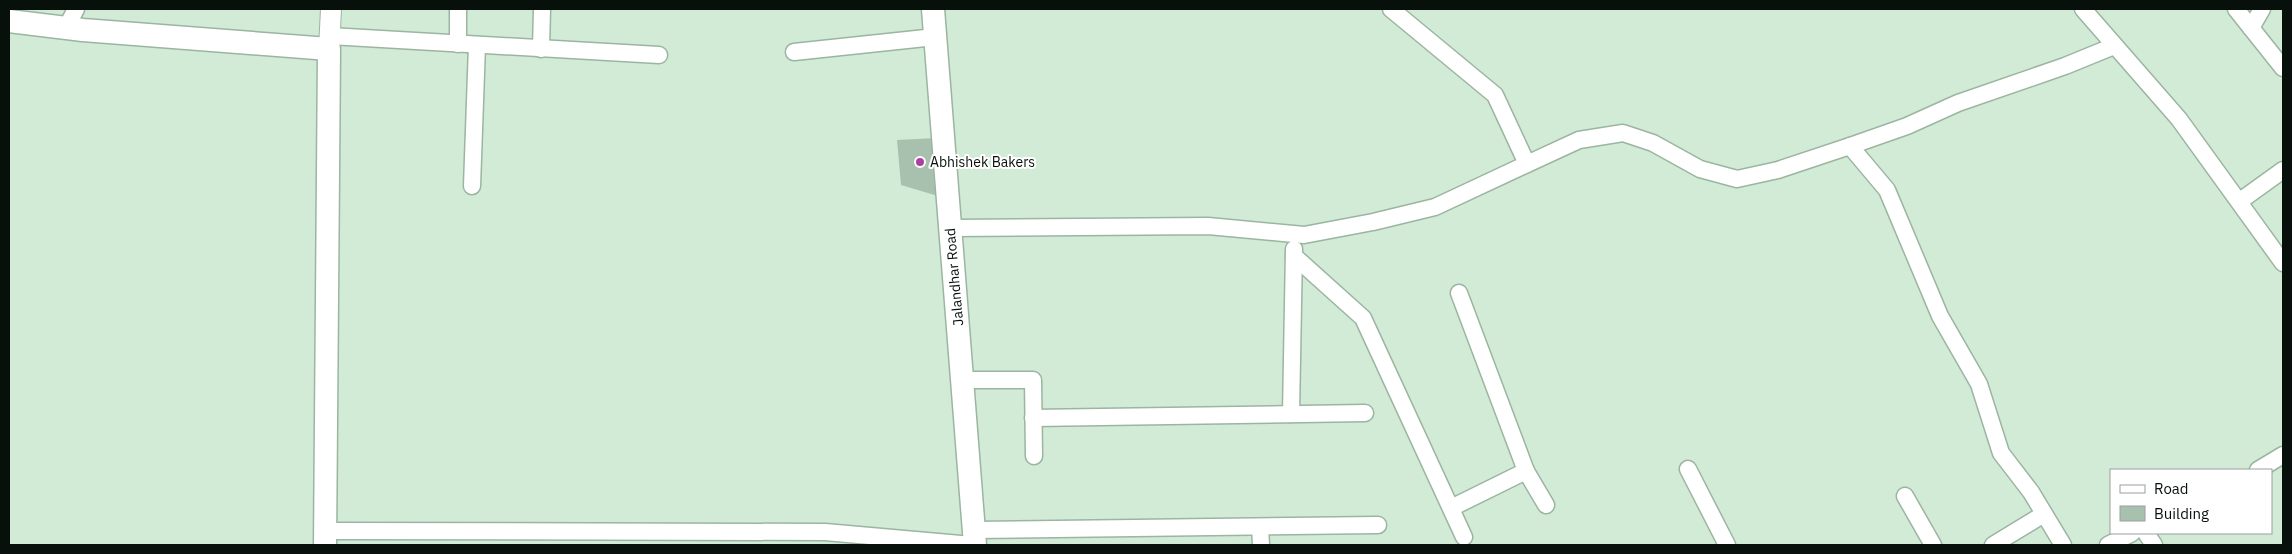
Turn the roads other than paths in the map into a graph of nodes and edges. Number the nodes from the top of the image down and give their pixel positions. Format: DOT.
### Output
graph roads {
  1 [pos="331,9"];
  2 [pos="458,9"];
  3 [pos="542,9"];
  4 [pos="933,9"];
  5 [pos="1391,9"];
  6 [pos="2083,9"];
  7 [pos="2236,9"];
  8 [pos="2262,9"];
  9 [pos="71,19"];
  10 [pos="9,21"];
  11 [pos="2251,28"];
  12 [pos="935,36"];
  13 [pos="329,42"];
  14 [pos="458,44"];
  15 [pos="477,45"];
  16 [pos="2114,46"];
  17 [pos="541,49"];
  18 [pos="794,52"];
  19 [pos="659,56"];
  20 [pos="2283,68"];
  21 [pos="1850,146"];
  22 [pos="1527,164"];
  23 [pos="2283,170"];
  24 [pos="472,186"];
  25 [pos="2240,202"];
  26 [pos="950,228"];
  27 [pos="1295,234"];
  28 [pos="1294,256"];
  29 [pos="2283,263"];
  30 [pos="1459,293"];
  31 [pos="962,380"];
  32 [pos="1365,413"];
  33 [pos="1291,414"];
  34 [pos="1034,418"];
  35 [pos="2283,455"];
  36 [pos="1034,456"];
  37 [pos="1688,469"];
  38 [pos="2260,469"];
  39 [pos="1526,471"];
  40 [pos="1905,496"];
  41 [pos="1546,505"];
  42 [pos="1451,508"];
  43 [pos="2044,514"];
  44 [pos="1378,525"];
  45 [pos="1260,527"];
  46 [pos="2130,534"];
  47 [pos="2147,534"];
  48 [pos="1464,536"];
  49 [pos="326,538"];
  50 [pos="618,539"];
  51 [pos="825,539"];
  52 [pos="974,540"];
  53 [pos="1261,545"];
  54 [pos="1727,545"];
  55 [pos="1933,545"];
  56 [pos="1992,545"];
  57 [pos="2063,545"];
  58 [pos="2108,545"];
  59 [pos="2154,545"];
  1 -- 13 [label="street"];
  2 -- 14 [label="street"];
  3 -- 17 [label="street"];
  4 -- 12 [label="main road, Jalandhar Road"];
  5 -- 22 [label="street"];
  6 -- 16 [label="street"];
  7 -- 11 [label="street"];
  8 -- 11 [label="street"];
  9 -- 10 [label="main road"];
  9 -- 13 [label="main road"];
  11 -- 20 [label="street"];
  12 -- 18 [label="street"];
  12 -- 26 [label="main road, Jalandhar Road"];
  13 -- 14 [label="street"];
  13 -- 49 [label="main road"];
  14 -- 15 [label="street"];
  15 -- 17 [label="street"];
  15 -- 24 [label="street"];
  16 -- 21 [label="street"];
  16 -- 25 [label="street"];
  17 -- 19 [label="street"];
  21 -- 22 [label="street"];
  21 -- 43 [label="street"];
  22 -- 27 [label="street"];
  23 -- 25 [label="street"];
  25 -- 29 [label="street"];
  26 -- 27 [label="street"];
  26 -- 31 [label="main road, Jalandhar Road"];
  27 -- 28 [label="street"];
  28 -- 33 [label="street"];
  28 -- 42 [label="street"];
  30 -- 39 [label="street"];
  31 -- 34 [label="street"];
  31 -- 52 [label="main road, Jalandhar Road"];
  32 -- 33 [label="street"];
  33 -- 34 [label="street"];
  34 -- 36 [label="street"];
  35 -- 38 [label="street"];
  37 -- 54 [label="street"];
  39 -- 41 [label="street"];
  39 -- 42 [label="street"];
  40 -- 55 [label="street"];
  42 -- 48 [label="street"];
  43 -- 56 [label="street"];
  43 -- 57 [label="street"];
  44 -- 45 [label="street"];
  45 -- 52 [label="street"];
  45 -- 53 [label="street"];
  46 -- 58 [label="street"];
  47 -- 59 [label="street"];
  49 -- 50 [label="street"];
  50 -- 51 [label="street"];
  51 -- 52 [label="street"];
}
